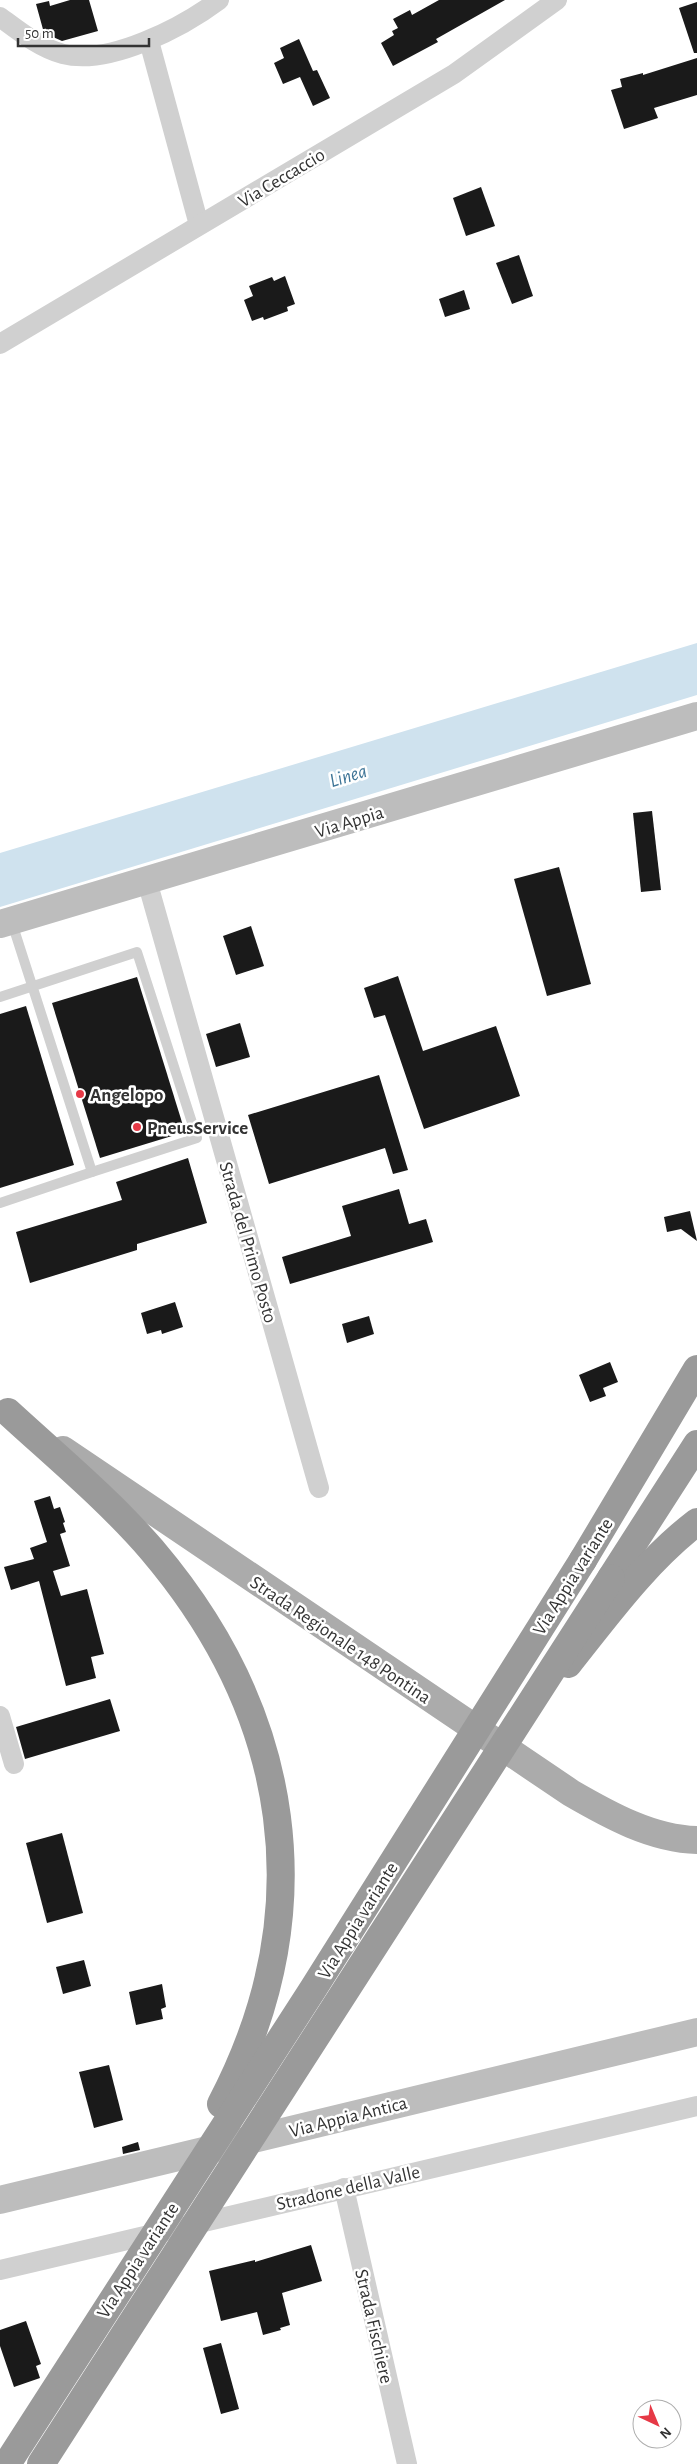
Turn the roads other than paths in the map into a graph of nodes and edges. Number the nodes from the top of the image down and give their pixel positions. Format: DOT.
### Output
graph roads {
  1 [pos="219,0"];
  2 [pos="557,0"];
  3 [pos="0,17"];
  4 [pos="149,41"];
  5 [pos="199,225"];
  6 [pos="0,344"];
  7 [pos="697,716"];
  8 [pos="147,881"];
  9 [pos="5,922"];
  10 [pos="32,986"];
  11 [pos="0,997"];
  12 [pos="92,1172"];
  13 [pos="0,1203"];
  14 [pos="697,1369"];
  15 [pos="3,1409"];
  16 [pos="697,1444"];
  17 [pos="319,1488"];
  18 [pos="697,1522"];
  19 [pos="620,1583"];
  20 [pos="0,1716"];
  21 [pos="14,1764"];
  22 [pos="697,1840"];
  23 [pos="697,2032"];
  24 [pos="697,2106"];
  25 [pos="344,2188"];
  26 [pos="0,2200"];
  27 [pos="132,2268"];
  28 [pos="0,2270"];
  29 [pos="7,2464"];
  30 [pos="41,2464"];
  31 [pos="407,2464"];
  1 -- 4 [label="street"];
  2 -- 5 [label="street, Via Ceccaccio"];
  3 -- 4 [label="street"];
  4 -- 5 [label="street"];
  5 -- 6 [label="street, Via Ceccaccio"];
  7 -- 8 [label="main road, Via Appia"];
  8 -- 9 [label="main road, Via Appia"];
  8 -- 17 [label="street, Strada del Primo Posto"];
  9 -- 10 [label="lane"];
  10 -- 11 [label="lane"];
  10 -- 12 [label="lane"];
  10 -- 12 [label="lane"];
  12 -- 13 [label="lane"];
  14 -- 27 [label="highway, Via Appia variante, bridge"];
  15 -- 22 [label="main road, Strada Regionale 148 Pontina, bridge"];
  15 -- 27 [label="highway, bridge"];
  16 -- 19 [label="highway, Via Appia variante"];
  18 -- 19 [label="highway"];
  19 -- 30 [label="highway, Via Appia variante, bridge"];
  20 -- 21 [label="street"];
  23 -- 26 [label="main road, Via Appia Antica"];
  24 -- 25 [label="street, Stradone della Valle"];
  25 -- 28 [label="street, Stradone della Valle"];
  25 -- 31 [label="street, Strada Fischiere"];
  27 -- 29 [label="highway, Via Appia variante, bridge"];
}
